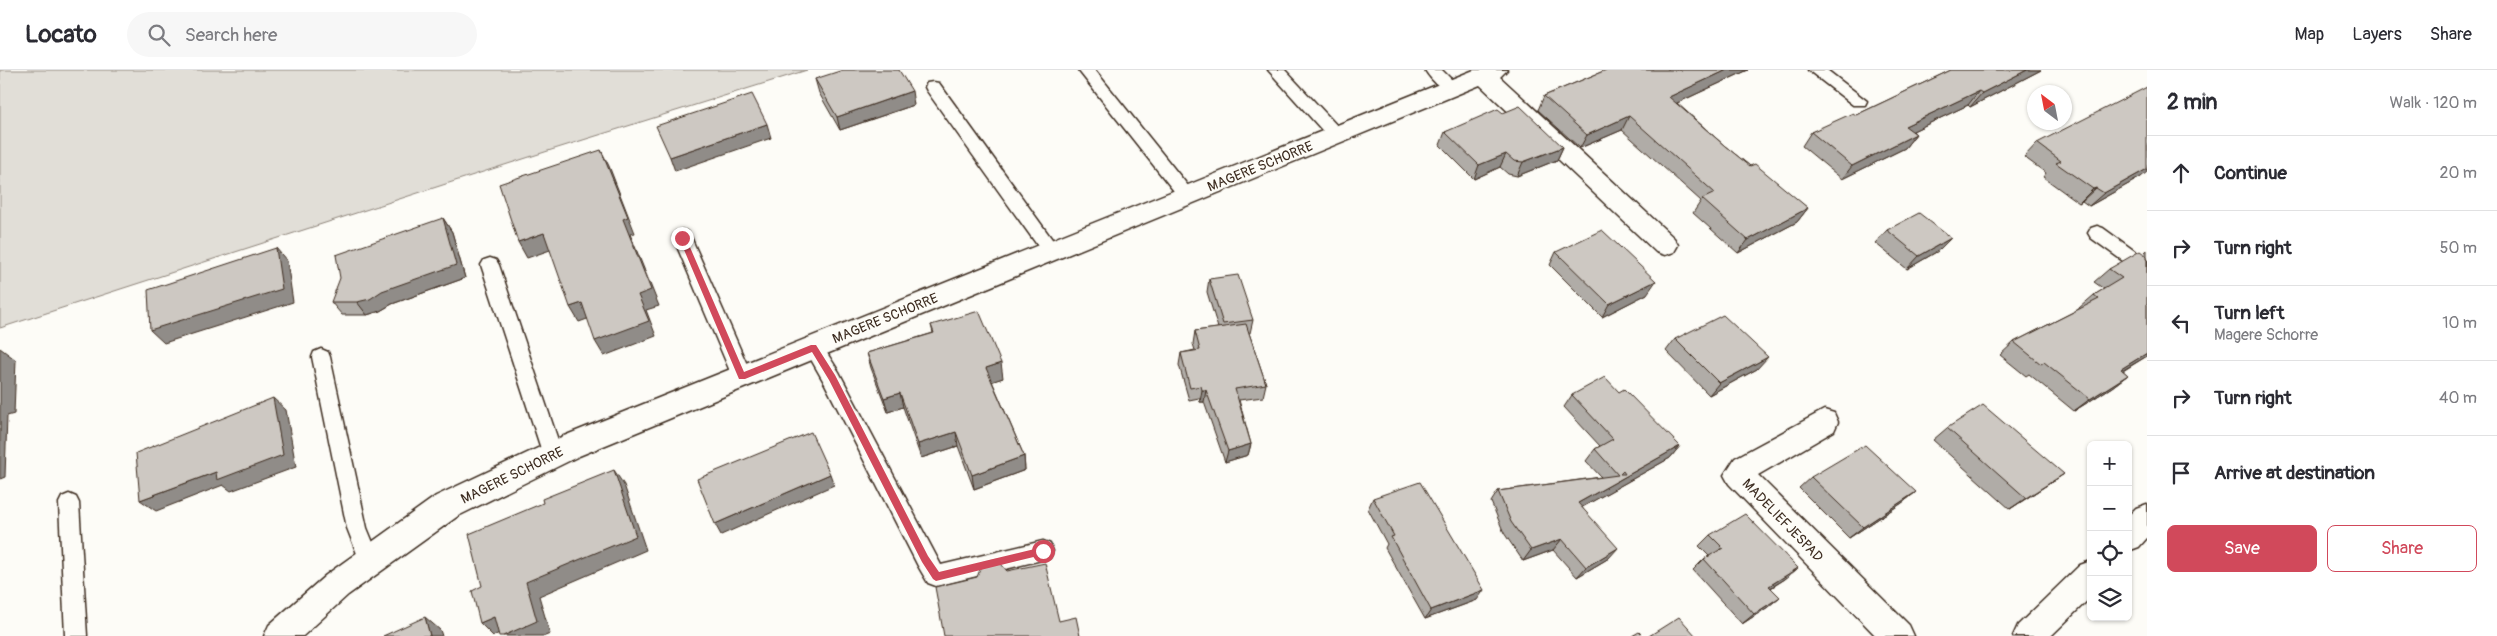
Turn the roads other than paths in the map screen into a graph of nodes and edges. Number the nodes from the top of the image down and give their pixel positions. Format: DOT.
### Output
graph roads {
  1 [pos="1086,70"];
  2 [pos="1276,70"];
  3 [pos="1816,70"];
  4 [pos="1489,73"];
  5 [pos="1443,79"];
  6 [pos="933,88"];
  7 [pos="1859,101"];
  8 [pos="1336,135"];
  9 [pos="1187,196"];
  10 [pos="2098,233"];
  11 [pos="682,238"];
  12 [pos="1665,245"];
  13 [pos="1051,250"];
  14 [pos="490,265"];
  15 [pos="2147,269"];
  16 [pos="813,347"];
  17 [pos="321,357"];
  18 [pos="742,376"];
  19 [pos="1824,422"];
  20 [pos="553,455"];
  21 [pos="69,503"];
  22 [pos="2147,518"];
  23 [pos="2132,533"];
  24 [pos="1043,551"];
  25 [pos="370,562"];
  26 [pos="2089,576"];
  27 [pos="76,636"];
  28 [pos="280,636"];
  29 [pos="1898,636"];
  30 [pos="2029,636"];
  1 -- 9 [label="lane"];
  2 -- 8 [label="lane"];
  3 -- 7 [label="lane"];
  4 -- 5 [label="street, MAGERE SCHORRE"];
  4 -- 12 [label="street"];
  5 -- 8 [label="street, MAGERE SCHORRE"];
  6 -- 13 [label="lane"];
  8 -- 9 [label="street, MAGERE SCHORRE"];
  9 -- 13 [label="street, MAGERE SCHORRE"];
  10 -- 15 [label="lane"];
  11 -- 18 [label="lane"];
  13 -- 16 [label="street, MAGERE SCHORRE"];
  14 -- 20 [label="lane"];
  16 -- 18 [label="street, MAGERE SCHORRE"];
  16 -- 24 [label="lane"];
  17 -- 25 [label="lane"];
  18 -- 20 [label="street, MAGERE SCHORRE"];
  19 -- 29 [label="street, MADELIEFJESPAD"];
  20 -- 25 [label="street, MAGERE SCHORRE"];
  21 -- 27 [label="lane"];
  22 -- 23 [label="street"];
  25 -- 28 [label="street, MAGERE SCHORRE"];
  26 -- 30 [label="street"];
}
